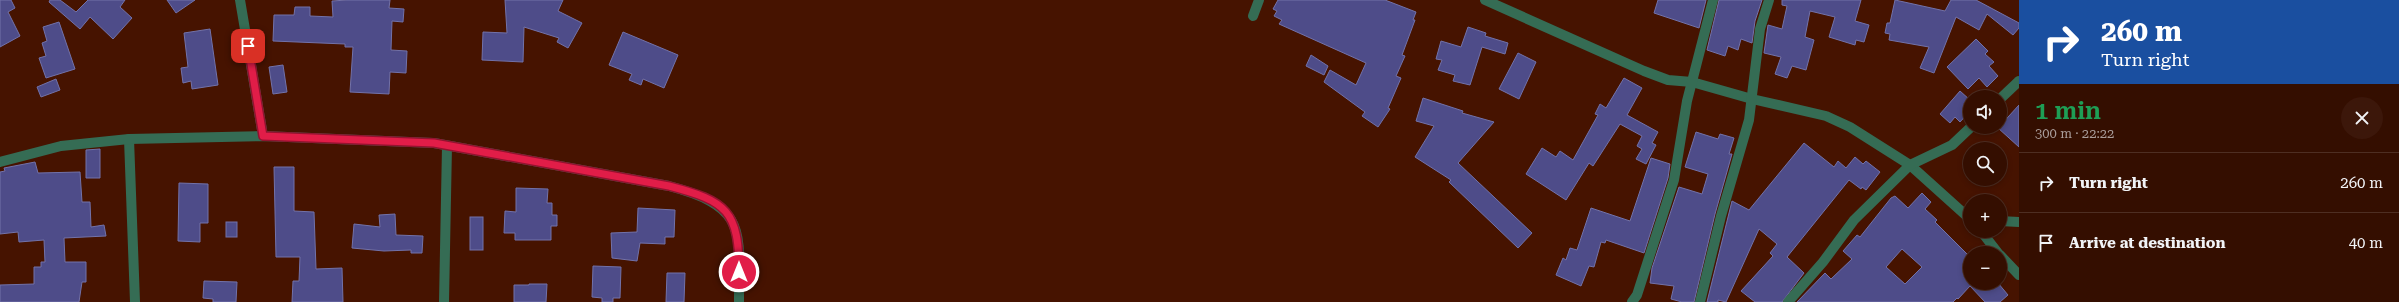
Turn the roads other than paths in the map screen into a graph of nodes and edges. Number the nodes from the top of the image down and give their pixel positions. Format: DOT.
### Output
graph roads {
  1 [pos="240,0"];
  2 [pos="1259,0"];
  3 [pos="1486,0"];
  4 [pos="1713,0"];
  5 [pos="1769,0"];
  6 [pos="1253,16"];
  7 [pos="2019,81"];
  8 [pos="1692,82"];
  9 [pos="2007,92"];
  10 [pos="1752,99"];
  11 [pos="1964,134"];
  12 [pos="263,136"];
  13 [pos="128,139"];
  14 [pos="446,146"];
  15 [pos="0,162"];
  16 [pos="1910,165"];
  17 [pos="1960,207"];
  18 [pos="1963,208"];
  19 [pos="1963,211"];
  20 [pos="2007,221"];
  21 [pos="2019,222"];
  22 [pos="1986,238"];
  23 [pos="1993,246"];
  24 [pos="2007,262"];
  25 [pos="2019,274"];
  26 [pos="135,302"];
  27 [pos="444,302"];
  28 [pos="739,302"];
  29 [pos="1632,302"];
  30 [pos="1700,302"];
  31 [pos="1788,302"];
  1 -- 12 [label="street"];
  2 -- 6 [label="street"];
  3 -- 8 [label="street"];
  4 -- 8 [label="street"];
  5 -- 10 [label="street"];
  7 -- 9 [label="street"];
  8 -- 10 [label="street"];
  8 -- 29 [label="street"];
  10 -- 16 [label="street"];
  10 -- 30 [label="street"];
  11 -- 16 [label="street"];
  12 -- 13 [label="street"];
  12 -- 14 [label="street"];
  13 -- 15 [label="street"];
  13 -- 26 [label="street"];
  14 -- 27 [label="street"];
  14 -- 28 [label="street"];
  16 -- 17 [label="street"];
  16 -- 31 [label="street"];
  17 -- 18 [label="street"];
  17 -- 19 [label="street"];
  20 -- 21 [label="street"];
  22 -- 23 [label="street"];
  24 -- 25 [label="street"];
}
